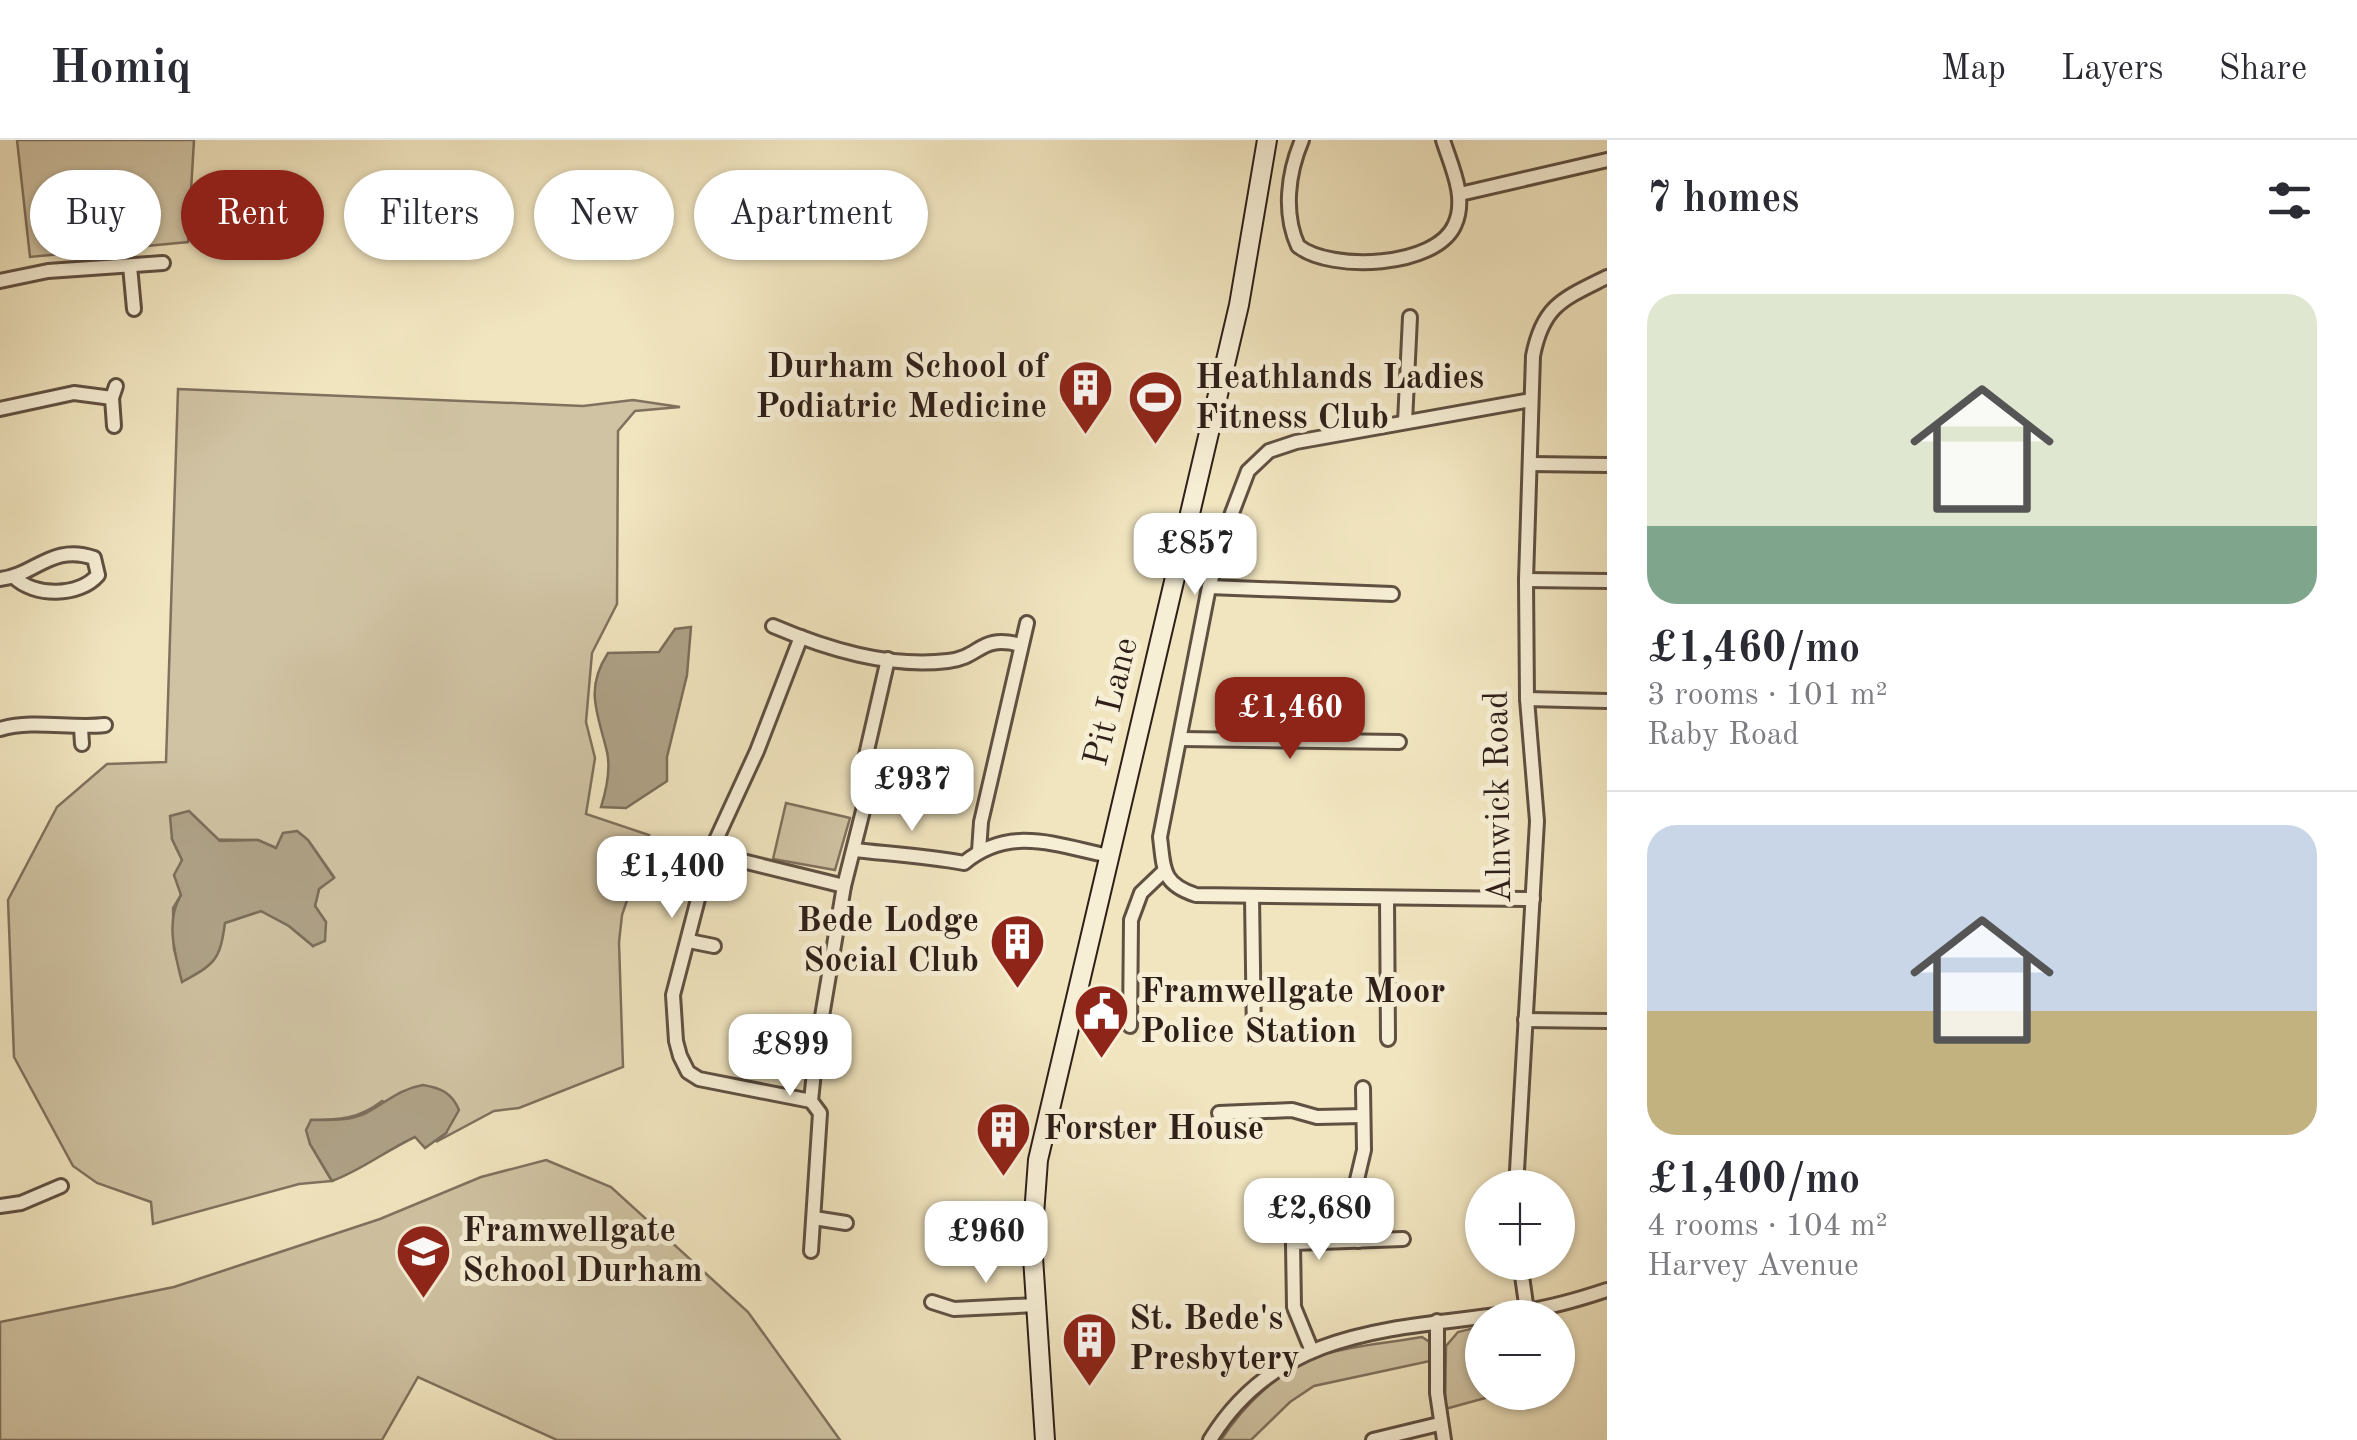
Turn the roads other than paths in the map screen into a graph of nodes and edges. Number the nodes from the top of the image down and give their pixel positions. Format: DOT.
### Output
graph roads {
  1 [pos="1267,140"];
  2 [pos="1302,140"];
  3 [pos="1443,140"];
  4 [pos="1607,160"];
  5 [pos="1460,194"];
  6 [pos="164,263"];
  7 [pos="130,266"];
  8 [pos="1607,277"];
  9 [pos="0,281"];
  10 [pos="134,309"];
  11 [pos="1410,317"];
  12 [pos="1532,400"];
  13 [pos="0,409"];
  14 [pos="1404,422"];
  15 [pos="114,426"];
  16 [pos="1530,464"];
  17 [pos="1607,465"];
  18 [pos="7,578"];
  19 [pos="1526,580"];
  20 [pos="1607,581"];
  21 [pos="1209,587"];
  22 [pos="1392,594"];
  23 [pos="1027,623"];
  24 [pos="773,626"];
  25 [pos="801,638"];
  26 [pos="1021,645"];
  27 [pos="888,659"];
  28 [pos="1527,700"];
  29 [pos="1607,701"];
  30 [pos="105,726"];
  31 [pos="80,728"];
  32 [pos="0,729"];
  33 [pos="1182,739"];
  34 [pos="1399,742"];
  35 [pos="82,744"];
  36 [pos="854,850"];
  37 [pos="979,851"];
  38 [pos="710,853"];
  39 [pos="1108,856"];
  40 [pos="1164,871"];
  41 [pos="844,886"];
  42 [pos="1252,896"];
  43 [pos="1387,898"];
  44 [pos="1533,899"];
  45 [pos="689,941"];
  46 [pos="714,946"];
  47 [pos="1111,1014"];
  48 [pos="1525,1020"];
  49 [pos="1607,1021"];
  50 [pos="1254,1038"];
  51 [pos="1388,1039"];
  52 [pos="1362,1088"];
  53 [pos="812,1102"];
  54 [pos="1219,1112"];
  55 [pos="1363,1116"];
  56 [pos="1517,1170"];
  57 [pos="60,1186"];
  58 [pos="0,1205"];
  59 [pos="814,1218"];
  60 [pos="846,1223"];
  61 [pos="1403,1238"];
  62 [pos="1358,1240"];
  63 [pos="810,1251"];
  64 [pos="1607,1290"];
  65 [pos="1569,1300"];
  66 [pos="932,1302"];
  67 [pos="1036,1305"];
  68 [pos="1465,1318"];
  69 [pos="1437,1321"];
  70 [pos="1312,1350"];
  71 [pos="1439,1424"];
  72 [pos="1045,1440"];
  73 [pos="1210,1440"];
  74 [pos="1373,1440"];
  75 [pos="1444,1440"];
  1 -- 39 [label="street, Pit Lane"];
  2 -- 5 [label="street"];
  3 -- 5 [label="street"];
  4 -- 5 [label="street"];
  6 -- 7 [label="street"];
  7 -- 9 [label="street"];
  7 -- 10 [label="street"];
  8 -- 12 [label="street, Alnwick Road"];
  11 -- 14 [label="street"];
  12 -- 14 [label="street"];
  12 -- 16 [label="street, Alnwick Road"];
  13 -- 15 [label="street"];
  14 -- 21 [label="street"];
  16 -- 17 [label="street"];
  16 -- 19 [label="street, Alnwick Road"];
  18 -- 18 [label="street"];
  19 -- 20 [label="street"];
  19 -- 28 [label="street, Alnwick Road"];
  21 -- 22 [label="street"];
  21 -- 33 [label="street"];
  23 -- 26 [label="street"];
  24 -- 25 [label="street"];
  25 -- 27 [label="street"];
  25 -- 38 [label="street"];
  26 -- 27 [label="street"];
  26 -- 37 [label="street"];
  27 -- 36 [label="street"];
  28 -- 29 [label="street"];
  28 -- 44 [label="street, Alnwick Road"];
  30 -- 31 [label="street"];
  31 -- 32 [label="street"];
  31 -- 35 [label="street"];
  33 -- 34 [label="street"];
  33 -- 40 [label="street"];
  36 -- 37 [label="street"];
  36 -- 41 [label="street"];
  37 -- 39 [label="street"];
  38 -- 41 [label="street"];
  38 -- 45 [label="street"];
  39 -- 67 [label="street, Pit Lane"];
  40 -- 42 [label="street"];
  40 -- 47 [label="street"];
  41 -- 53 [label="street"];
  42 -- 43 [label="street"];
  42 -- 50 [label="street"];
  43 -- 44 [label="street"];
  43 -- 51 [label="street"];
  44 -- 48 [label="street, Alnwick Road"];
  45 -- 46 [label="street"];
  45 -- 53 [label="street"];
  48 -- 49 [label="street"];
  48 -- 56 [label="street, Alnwick Road"];
  52 -- 55 [label="street"];
  53 -- 59 [label="street"];
  54 -- 55 [label="street"];
  55 -- 62 [label="street"];
  57 -- 58 [label="street"];
  59 -- 60 [label="street"];
  59 -- 63 [label="street"];
  61 -- 62 [label="street"];
  62 -- 70 [label="street"];
  64 -- 65 [label="street"];
  66 -- 67 [label="street"];
  67 -- 72 [label="street, Pit Lane"];
  68 -- 69 [label="street"];
  69 -- 70 [label="street"];
  69 -- 71 [label="street"];
  70 -- 73 [label="street"];
  71 -- 74 [label="street"];
  71 -- 75 [label="street"];
}
